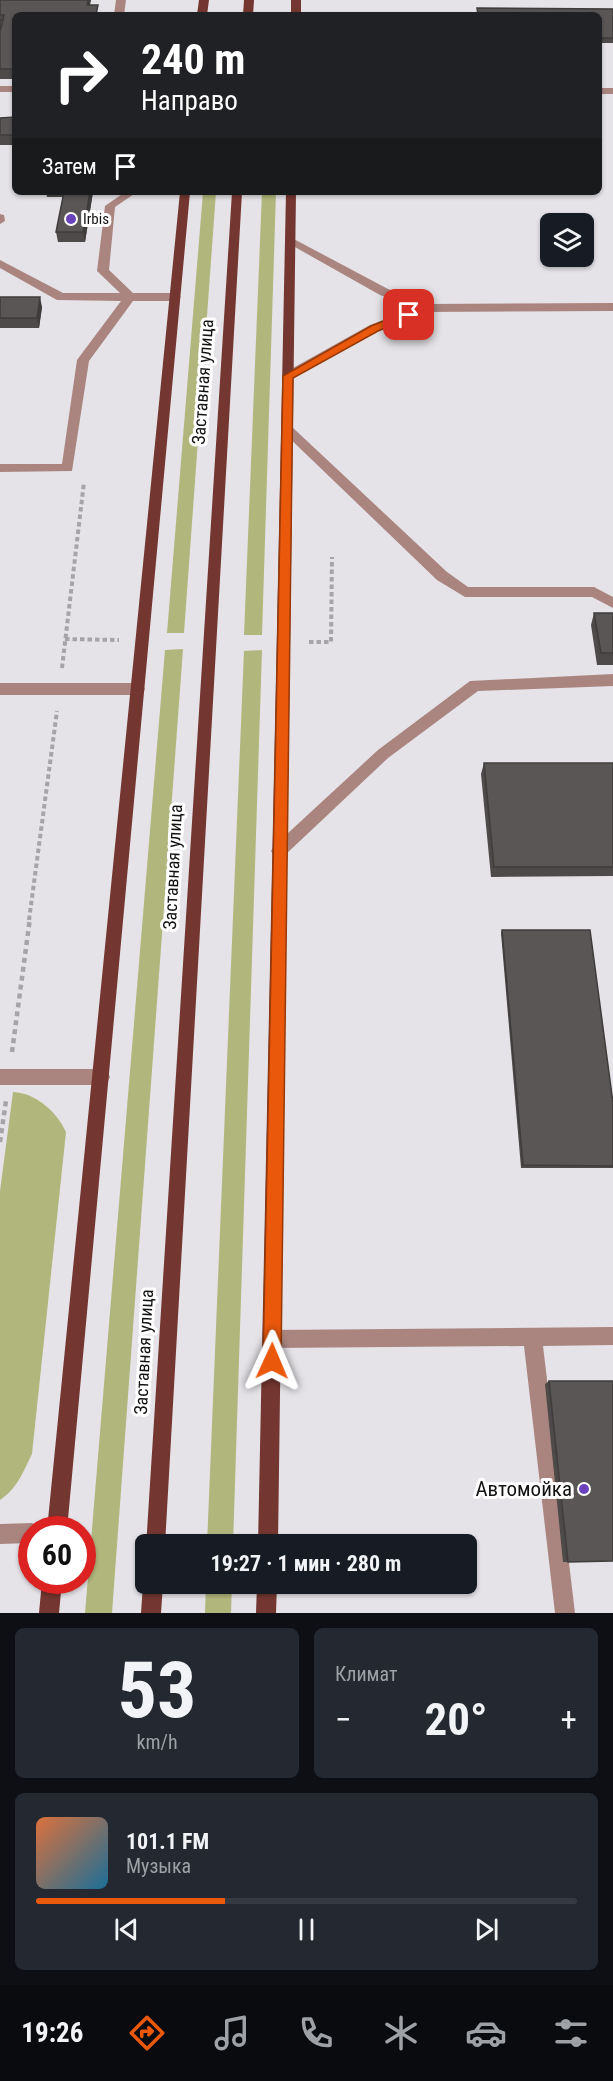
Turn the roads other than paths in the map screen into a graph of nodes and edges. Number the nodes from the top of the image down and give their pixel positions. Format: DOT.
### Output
graph roads {
  1 [pos="128,195"];
  2 [pos="185,195"];
  3 [pos="237,195"];
  4 [pos="291,195"];
  5 [pos="290,240"];
  6 [pos="0,263"];
  7 [pos="130,297"];
  8 [pos="175,297"];
  9 [pos="613,307"];
  10 [pos="426,308"];
  11 [pos="288,376"];
  12 [pos="287,429"];
  13 [pos="0,468"];
  14 [pos="613,603"];
  15 [pos="613,680"];
  16 [pos="0,688"];
  17 [pos="138,689"];
  18 [pos="279,851"];
  19 [pos="4,1077"];
  20 [pos="101,1077"];
  21 [pos="532,1336"];
  22 [pos="613,1336"];
  23 [pos="273,1338"];
  24 [pos="58,1516"];
  25 [pos="18,1533"];
  26 [pos="0,1534"];
  27 [pos="156,1534"];
  28 [pos="268,1534"];
  29 [pos="51,1594"];
  30 [pos="152,1594"];
  31 [pos="267,1594"];
  32 [pos="49,1613"];
  33 [pos="151,1613"];
  34 [pos="266,1613"];
  35 [pos="565,1613"];
  1 -- 7 [label="street"];
  2 -- 8 [label="main road, Заставная улица"];
  3 -- 27 [label="main road, Заставная улица"];
  4 -- 5 [label="main road"];
  5 -- 10 [label="street"];
  5 -- 11 [label="main road"];
  6 -- 7 [label="street"];
  7 -- 8 [label="street"];
  7 -- 13 [label="street"];
  8 -- 17 [label="main road, Заставная улица"];
  9 -- 10 [label="street"];
  10 -- 11 [label="street"];
  11 -- 12 [label="main road"];
  12 -- 14 [label="street"];
  12 -- 18 [label="main road"];
  15 -- 18 [label="street"];
  16 -- 17 [label="street"];
  17 -- 20 [label="main road, Заставная улица"];
  18 -- 23 [label="main road"];
  19 -- 20 [label="street"];
  20 -- 24 [label="main road, Заставная улица"];
  21 -- 22 [label="street"];
  21 -- 23 [label="street"];
  21 -- 35 [label="street"];
  23 -- 28 [label="main road"];
  25 -- 26 [label="street"];
  29 -- 32 [label="main road"];
  30 -- 33 [label="main road"];
  31 -- 34 [label="main road"];
}
